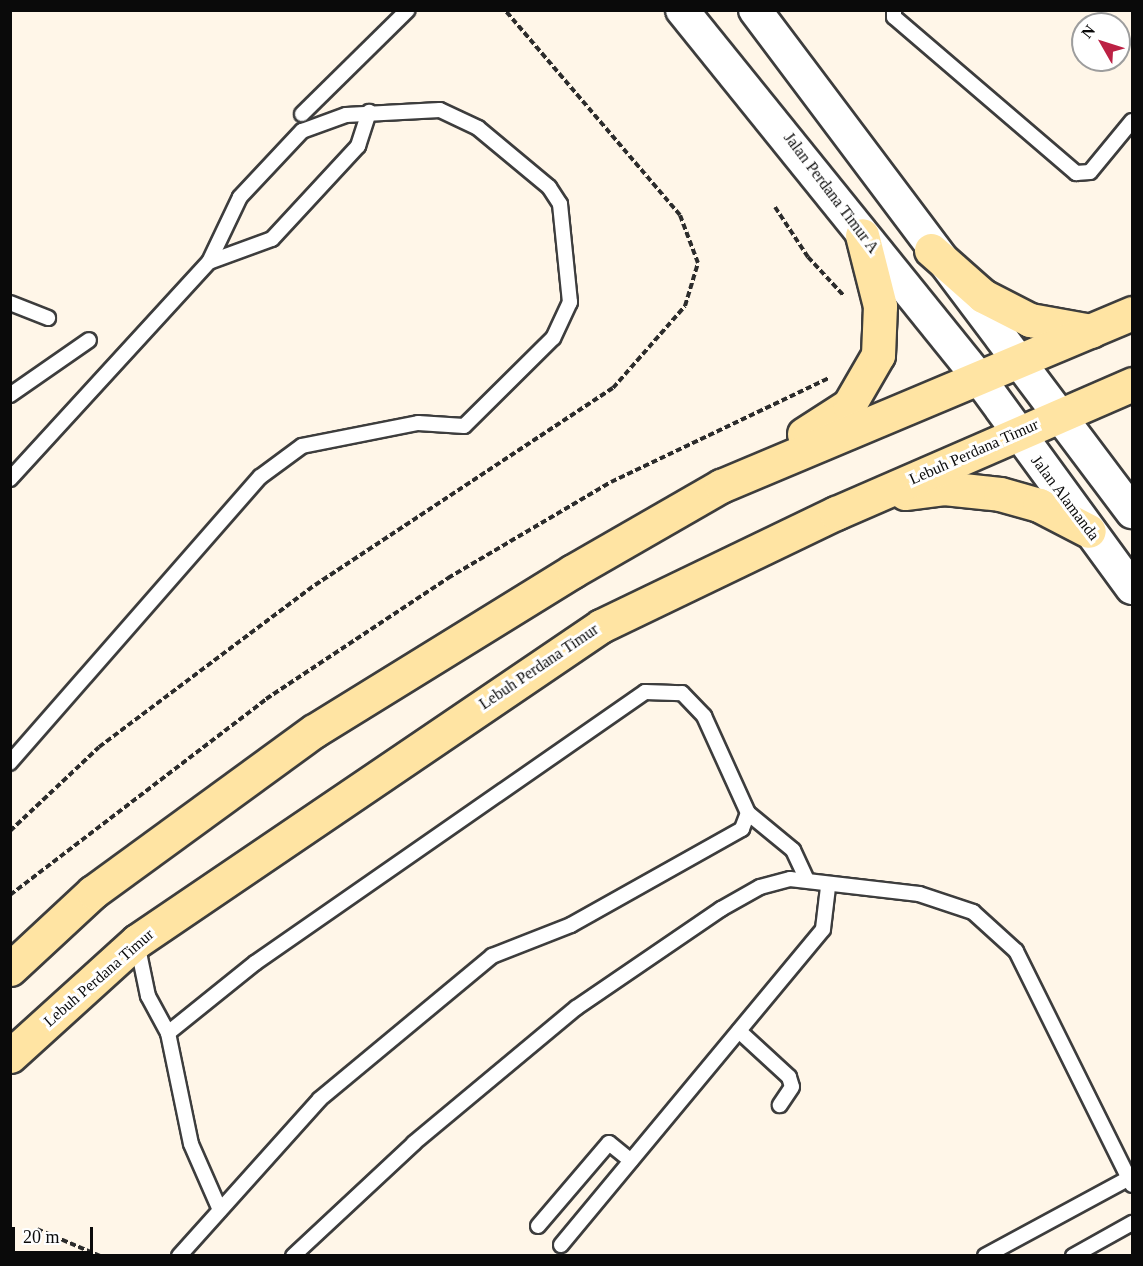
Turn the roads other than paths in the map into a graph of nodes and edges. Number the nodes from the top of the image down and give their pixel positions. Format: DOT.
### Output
graph roads {
  1 [pos="408,10"];
  2 [pos="682,10"];
  3 [pos="755,10"];
  4 [pos="894,10"];
  5 [pos="369,112"];
  6 [pos="302,114"];
  7 [pos="1132,121"];
  8 [pos="862,235"];
  9 [pos="931,250"];
  10 [pos="208,262"];
  11 [pos="10,303"];
  12 [pos="1132,313"];
  13 [pos="48,318"];
  14 [pos="1091,331"];
  15 [pos="89,340"];
  16 [pos="1016,362"];
  17 [pos="978,377"];
  18 [pos="1132,384"];
  19 [pos="10,395"];
  20 [pos="1058,415"];
  21 [pos="1017,434"];
  22 [pos="10,479"];
  23 [pos="721,486"];
  24 [pos="1132,512"];
  25 [pos="836,513"];
  26 [pos="1089,531"];
  27 [pos="1132,588"];
  28 [pos="10,763"];
  29 [pos="748,813"];
  30 [pos="806,878"];
  31 [pos="828,888"];
  32 [pos="137,940"];
  33 [pos="10,969"];
  34 [pos="739,1031"];
  35 [pos="168,1033"];
  36 [pos="10,1056"];
  37 [pos="780,1106"];
  38 [pos="631,1161"];
  39 [pos="1131,1181"];
  40 [pos="220,1210"];
  41 [pos="1132,1223"];
  42 [pos="538,1226"];
  43 [pos="561,1245"];
  44 [pos="179,1256"];
  45 [pos="293,1256"];
  46 [pos="985,1256"];
  47 [pos="1073,1256"];
  1 -- 6 [label="lane"];
  2 -- 8 [label="street, Jalan Perdana Timur A"];
  3 -- 9 [label="street"];
  4 -- 7 [label="lane"];
  5 -- 10 [label="lane"];
  5 -- 10 [label="lane"];
  5 -- 28 [label="lane"];
  8 -- 17 [label="street, Jalan Perdana Timur A"];
  8 -- 23 [label="main road"];
  9 -- 14 [label="main road"];
  9 -- 16 [label="street"];
  10 -- 22 [label="lane"];
  11 -- 13 [label="lane"];
  12 -- 14 [label="main road"];
  14 -- 16 [label="main road"];
  15 -- 19 [label="lane"];
  16 -- 17 [label="main road"];
  16 -- 20 [label="street"];
  17 -- 21 [label="street, Jalan Alamanda"];
  17 -- 23 [label="main road"];
  18 -- 20 [label="main road, Lebuh Perdana Timur"];
  20 -- 21 [label="main road, Lebuh Perdana Timur"];
  20 -- 24 [label="street"];
  21 -- 25 [label="main road, Lebuh Perdana Timur"];
  21 -- 26 [label="street, Jalan Alamanda"];
  23 -- 33 [label="main road"];
  25 -- 26 [label="main road"];
  25 -- 32 [label="main road, Lebuh Perdana Timur"];
  26 -- 27 [label="street, Jalan Alamanda"];
  29 -- 30 [label="lane"];
  29 -- 35 [label="lane"];
  29 -- 40 [label="lane"];
  30 -- 31 [label="lane"];
  30 -- 45 [label="lane"];
  31 -- 34 [label="lane"];
  31 -- 39 [label="lane"];
  32 -- 35 [label="lane"];
  32 -- 36 [label="main road, Lebuh Perdana Timur"];
  34 -- 37 [label="lane"];
  34 -- 38 [label="lane"];
  35 -- 40 [label="lane"];
  38 -- 42 [label="lane"];
  38 -- 43 [label="lane"];
  39 -- 46 [label="lane"];
  40 -- 44 [label="lane"];
  41 -- 47 [label="lane"];
}
